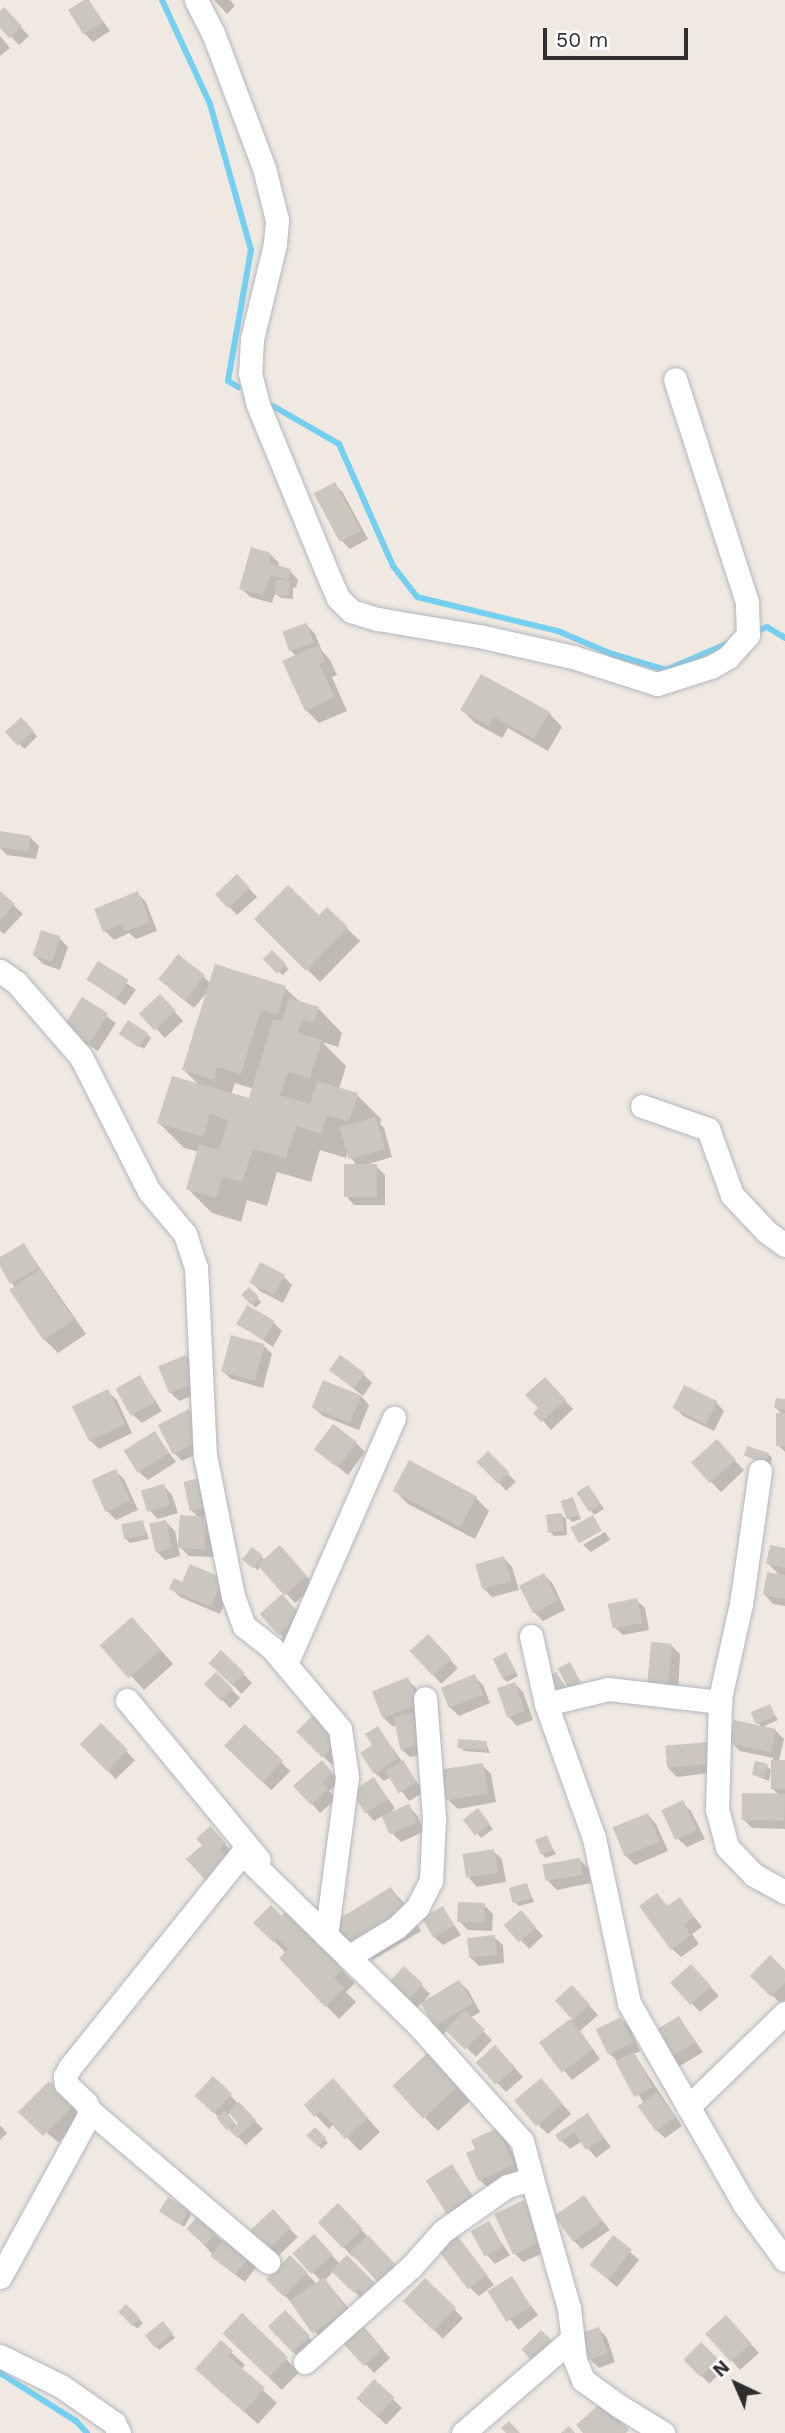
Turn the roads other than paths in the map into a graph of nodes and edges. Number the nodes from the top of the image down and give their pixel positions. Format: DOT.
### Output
graph roads {
  1 [pos="196,0"];
  2 [pos="675,379"];
  3 [pos="0,971"];
  4 [pos="642,1106"];
  5 [pos="785,1245"];
  6 [pos="394,1418"];
  7 [pos="761,1471"];
  8 [pos="531,1636"];
  9 [pos="286,1664"];
  10 [pos="425,1698"];
  11 [pos="127,1700"];
  12 [pos="720,1702"];
  13 [pos="546,1704"];
  14 [pos="785,1892"];
  15 [pos="301,1911"];
  16 [pos="326,1936"];
  17 [pos="348,1957"];
  18 [pos="785,2013"];
  19 [pos="688,2108"];
  20 [pos="89,2110"];
  21 [pos="532,2179"];
  22 [pos="785,2260"];
  23 [pos="268,2262"];
  24 [pos="0,2277"];
  25 [pos="572,2339"];
  26 [pos="0,2356"];
  27 [pos="305,2362"];
  28 [pos="119,2433"];
  29 [pos="463,2433"];
  30 [pos="663,2433"];
  1 -- 2 [label="street"];
  3 -- 9 [label="street"];
  4 -- 5 [label="street"];
  6 -- 9 [label="street"];
  7 -- 12 [label="street"];
  8 -- 13 [label="street"];
  9 -- 16 [label="street"];
  10 -- 17 [label="street"];
  11 -- 15 [label="street"];
  12 -- 13 [label="street"];
  12 -- 14 [label="street"];
  13 -- 19 [label="street"];
  15 -- 16 [label="street"];
  15 -- 20 [label="street"];
  16 -- 17 [label="street"];
  17 -- 21 [label="street"];
  18 -- 19 [label="street"];
  19 -- 22 [label="street"];
  20 -- 23 [label="street"];
  20 -- 24 [label="street"];
  21 -- 25 [label="street"];
  21 -- 27 [label="street"];
  25 -- 29 [label="street"];
  25 -- 30 [label="street"];
  26 -- 28 [label="street"];
}
